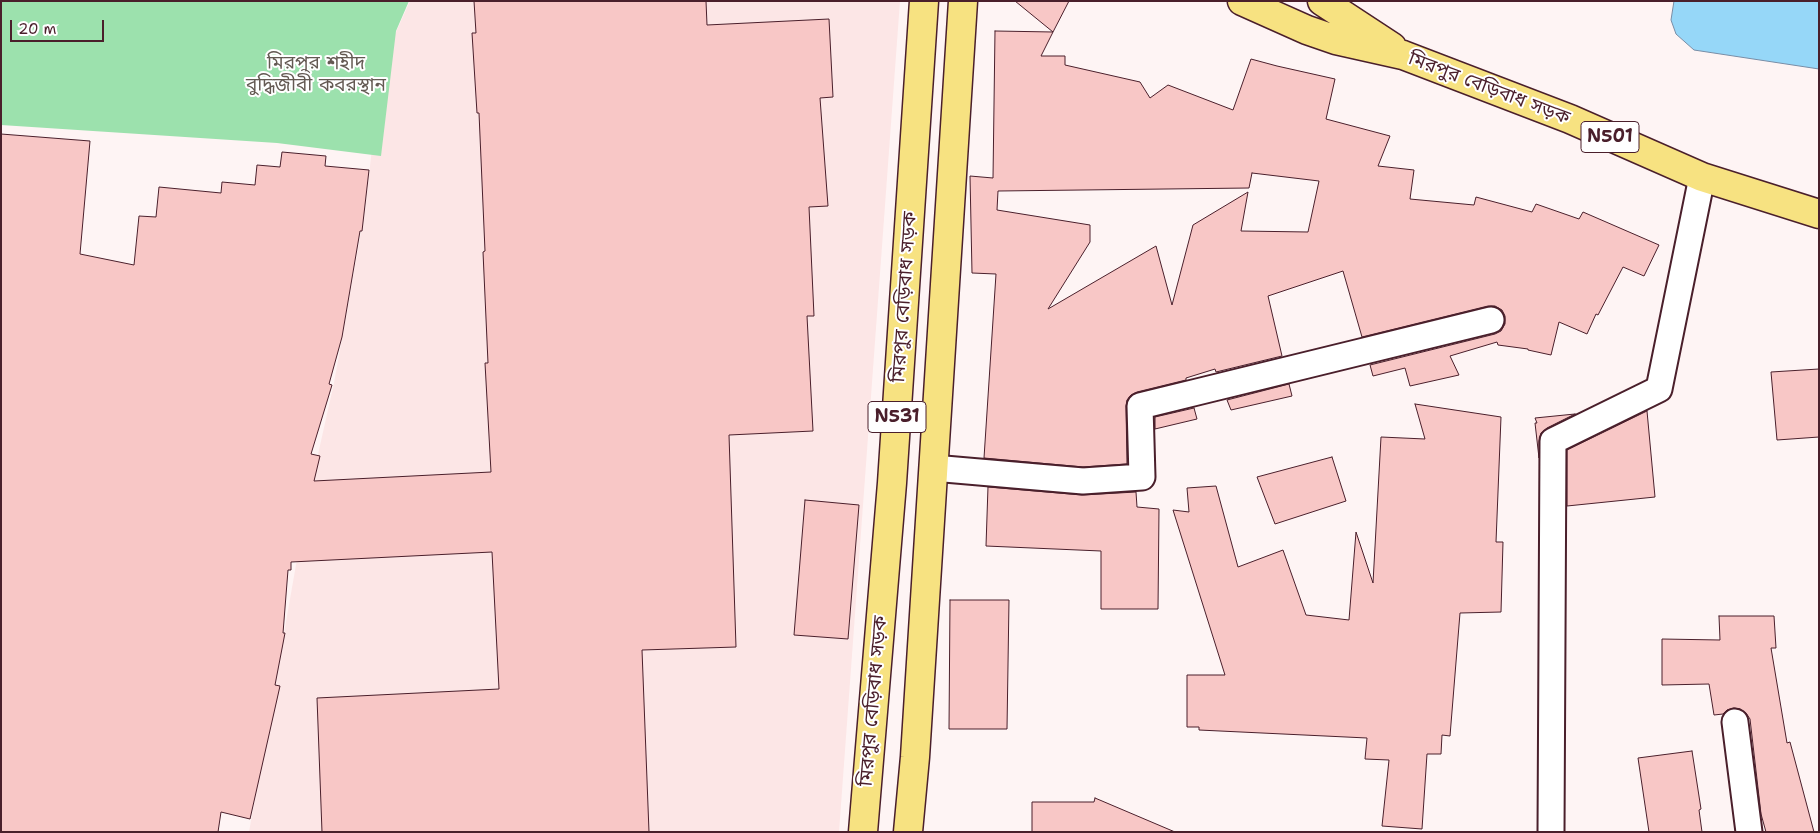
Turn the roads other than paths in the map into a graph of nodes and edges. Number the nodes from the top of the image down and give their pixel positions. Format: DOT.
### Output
graph roads {
  1 [pos="924,1"];
  2 [pos="963,1"];
  3 [pos="1242,1"];
  4 [pos="1322,1"];
  5 [pos="1403,55"];
  6 [pos="1702,177"];
  7 [pos="1819,214"];
  8 [pos="1491,320"];
  9 [pos="933,468"];
  10 [pos="1735,722"];
  11 [pos="863,832"];
  12 [pos="908,832"];
  13 [pos="1551,832"];
  14 [pos="1749,832"];
  1 -- 11 [label="highway, মিরপুর বেড়িবাধ সড়ক / N531"];
  2 -- 9 [label="highway, মিরপুর বেড়িবাধ সড়ক / N531"];
  3 -- 5 [label="highway, মিরপুর বেড়িবাধ সড়ক / N501"];
  4 -- 5 [label="highway, N501"];
  5 -- 6 [label="highway, মিরপুর বেড়িবাধ সড়ক / N501"];
  6 -- 7 [label="highway, মিরপুর বেড়িবাধ সড়ক / N501"];
  6 -- 13 [label="street"];
  8 -- 9 [label="street"];
  9 -- 12 [label="highway, মিরপুর বেড়িবাধ সড়ক / N531"];
  10 -- 14 [label="street"];
}
